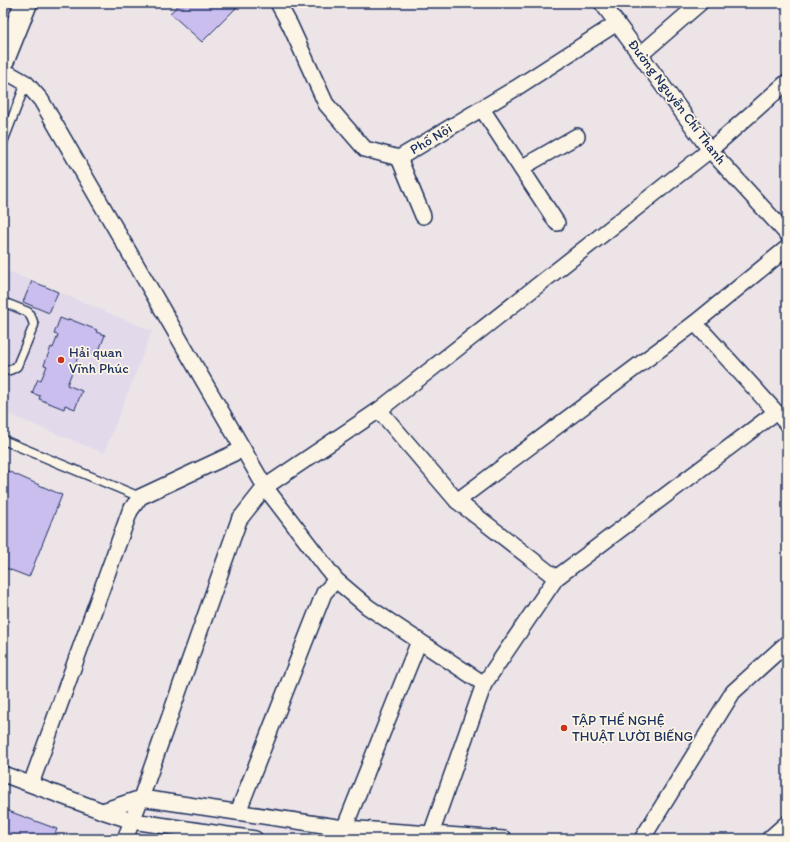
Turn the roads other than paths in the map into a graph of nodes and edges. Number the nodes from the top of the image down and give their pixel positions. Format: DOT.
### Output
graph roads {
  1 [pos="26,3"];
  2 [pos="278,3"];
  3 [pos="602,3"];
  4 [pos="700,3"];
  5 [pos="617,23"];
  6 [pos="640,55"];
  7 [pos="3,60"];
  8 [pos="3,70"];
  9 [pos="787,82"];
  10 [pos="26,83"];
  11 [pos="482,109"];
  12 [pos="577,136"];
  13 [pos="3,142"];
  14 [pos="710,150"];
  15 [pos="399,158"];
  16 [pos="520,168"];
  17 [pos="423,216"];
  18 [pos="557,223"];
  19 [pos="787,234"];
  20 [pos="787,248"];
  21 [pos="3,302"];
  22 [pos="695,323"];
  23 [pos="3,370"];
  24 [pos="379,410"];
  25 [pos="776,412"];
  26 [pos="787,424"];
  27 [pos="3,440"];
  28 [pos="243,449"];
  29 [pos="265,487"];
  30 [pos="140,497"];
  31 [pos="457,501"];
  32 [pos="556,578"];
  33 [pos="336,580"];
  34 [pos="419,640"];
  35 [pos="787,643"];
  36 [pos="484,684"];
  37 [pos="3,774"];
  38 [pos="31,784"];
  39 [pos="141,798"];
  40 [pos="102,811"];
  41 [pos="238,812"];
  42 [pos="132,821"];
  43 [pos="787,823"];
  44 [pos="342,833"];
  45 [pos="431,834"];
  46 [pos="227,837"];
  47 [pos="125,839"];
  48 [pos="255,839"];
  49 [pos="504,839"];
  50 [pos="642,839"];
  51 [pos="769,839"];
  1 -- 7 [label="highway"];
  2 -- 15 [label="street, Phố Nội"];
  3 -- 5 [label="street, Đường Nguyễn Chí Thanh"];
  4 -- 6 [label="street"];
  5 -- 6 [label="street, Đường Nguyễn Chí Thanh"];
  5 -- 11 [label="street, Phố Nội"];
  6 -- 14 [label="street, Đường Nguyễn Chí Thanh"];
  8 -- 10 [label="street"];
  9 -- 14 [label="street"];
  10 -- 13 [label="lane"];
  10 -- 28 [label="street"];
  11 -- 15 [label="street, Phố Nội"];
  11 -- 16 [label="street"];
  12 -- 16 [label="street"];
  14 -- 19 [label="street, Đường Nguyễn Chí Thanh"];
  14 -- 24 [label="street"];
  15 -- 17 [label="street"];
  16 -- 18 [label="street"];
  20 -- 22 [label="street"];
  21 -- 23 [label="lane"];
  22 -- 25 [label="street"];
  22 -- 31 [label="street"];
  24 -- 29 [label="street"];
  24 -- 31 [label="street"];
  25 -- 26 [label="street"];
  25 -- 32 [label="street"];
  27 -- 30 [label="lane"];
  28 -- 29 [label="street"];
  28 -- 30 [label="street"];
  29 -- 33 [label="street"];
  29 -- 39 [label="street"];
  30 -- 38 [label="street"];
  31 -- 32 [label="street"];
  32 -- 36 [label="street"];
  33 -- 34 [label="street"];
  33 -- 41 [label="street"];
  34 -- 36 [label="street"];
  34 -- 44 [label="street"];
  35 -- 50 [label="street"];
  36 -- 45 [label="street"];
  37 -- 38 [label="street"];
  38 -- 40 [label="street"];
  39 -- 40 [label="street"];
  39 -- 41 [label="street"];
  39 -- 42 [label="street"];
  40 -- 42 [label="street"];
  41 -- 44 [label="street"];
  42 -- 46 [label="street"];
  42 -- 47 [label="street"];
  43 -- 51 [label="street"];
  44 -- 45 [label="street"];
  45 -- 49 [label="street"];
  46 -- 48 [label="street"];
}
